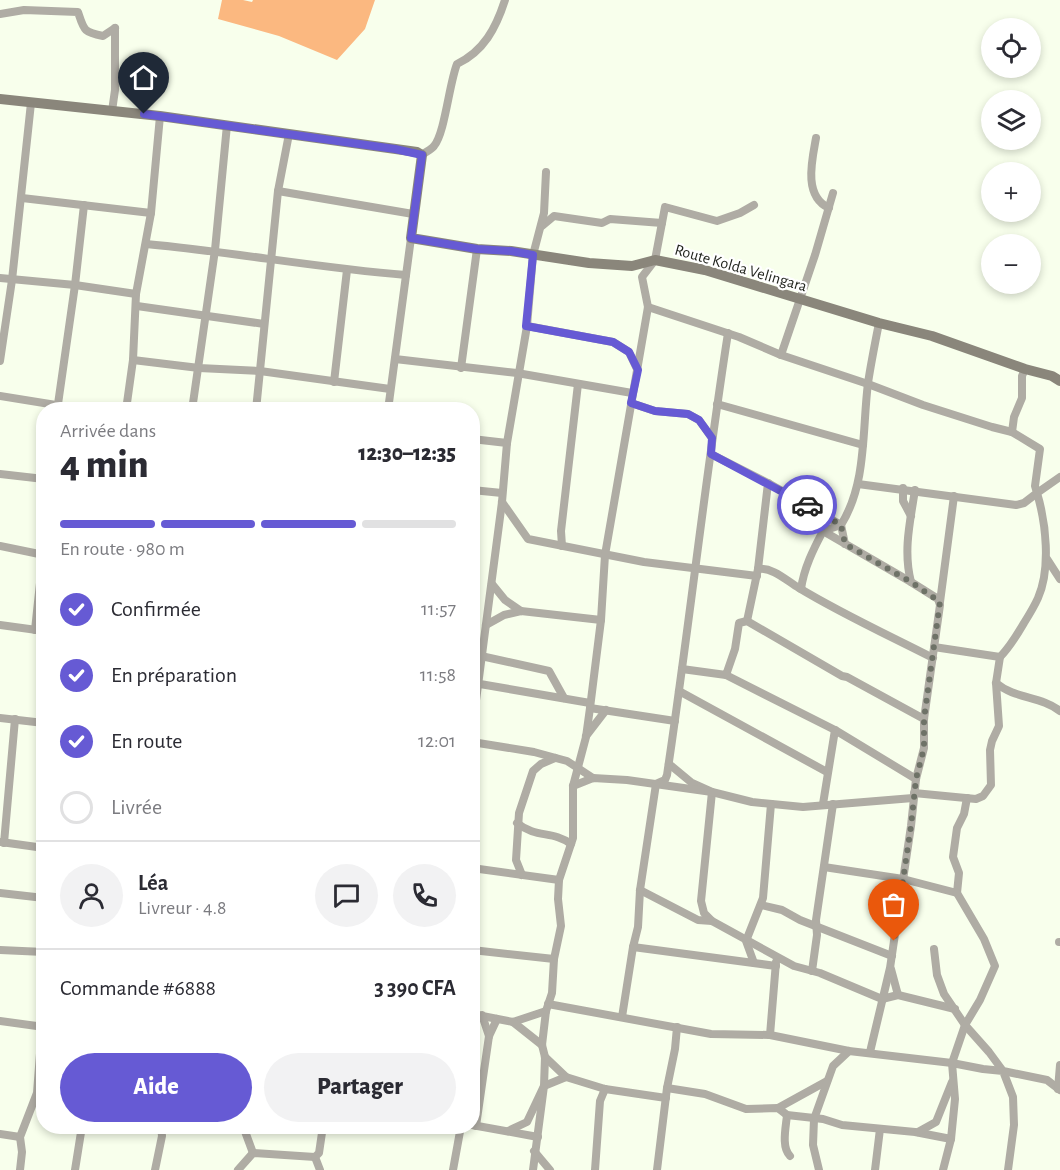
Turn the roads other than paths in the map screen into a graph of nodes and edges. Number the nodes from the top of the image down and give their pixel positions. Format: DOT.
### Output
graph roads {
  1 [pos="505,0"];
  2 [pos="0,14"];
  3 [pos="0,99"];
  4 [pos="31,103"];
  5 [pos="112,111"];
  6 [pos="160,116"];
  7 [pos="227,125"];
  8 [pos="289,134"];
  9 [pos="816,138"];
  10 [pos="422,155"];
  11 [pos="546,172"];
  12 [pos="278,191"];
  13 [pos="833,193"];
  14 [pos="22,198"];
  15 [pos="84,205"];
  16 [pos="754,205"];
  17 [pos="829,208"];
  18 [pos="151,213"];
  19 [pos="413,214"];
  20 [pos="662,224"];
  21 [pos="542,226"];
  22 [pos="411,238"];
  23 [pos="146,244"];
  24 [pos="477,249"];
  25 [pos="215,250"];
  26 [pos="533,255"];
  27 [pos="272,260"];
  28 [pos="655,260"];
  29 [pos="347,270"];
  30 [pos="406,275"];
  31 [pos="0,278"];
  32 [pos="12,279"];
  33 [pos="75,285"];
  34 [pos="136,294"];
  35 [pos="799,299"];
  36 [pos="136,306"];
  37 [pos="648,307"];
  38 [pos="204,316"];
  39 [pos="879,323"];
  40 [pos="264,324"];
  41 [pos="526,326"];
  42 [pos="728,333"];
  43 [pos="1,338"];
  44 [pos="781,355"];
  45 [pos="395,359"];
  46 [pos="133,360"];
  47 [pos="0,361"];
  48 [pos="199,368"];
  49 [pos="460,368"];
  50 [pos="1025,369"];
  51 [pos="638,370"];
  52 [pos="260,371"];
  53 [pos="517,373"];
  54 [pos="1060,381"];
  55 [pos="334,382"];
  56 [pos="578,384"];
  57 [pos="868,384"];
  58 [pos="390,389"];
  59 [pos="632,393"];
  60 [pos="0,396"];
  61 [pos="44,402"];
  62 [pos="58,402"];
  63 [pos="127,402"];
  64 [pos="193,402"];
  65 [pos="257,402"];
  66 [pos="389,402"];
  67 [pos="631,403"];
  68 [pos="717,404"];
  69 [pos="1012,432"];
  70 [pos="712,438"];
  71 [pos="480,441"];
  72 [pos="507,443"];
  73 [pos="863,445"];
  74 [pos="711,454"];
  75 [pos="0,474"];
  76 [pos="1060,477"];
  77 [pos="36,478"];
  78 [pos="768,483"];
  79 [pos="858,483"];
  80 [pos="903,489"];
  81 [pos="915,490"];
  82 [pos="480,491"];
  83 [pos="502,493"];
  84 [pos="1037,493"];
  85 [pos="954,496"];
  86 [pos="502,502"];
  87 [pos="911,516"];
  88 [pos="841,525"];
  89 [pos="561,531"];
  90 [pos="823,531"];
  91 [pos="551,543"];
  92 [pos="845,544"];
  93 [pos="0,546"];
  94 [pos="562,546"];
  95 [pos="36,554"];
  96 [pos="605,555"];
  97 [pos="1047,559"];
  98 [pos="696,569"];
  99 [pos="757,573"];
  100 [pos="803,577"];
  101 [pos="1060,579"];
  102 [pos="911,582"];
  103 [pos="1043,582"];
  104 [pos="492,584"];
  105 [pos="792,584"];
  106 [pos="801,590"];
  107 [pos="940,602"];
  108 [pos="521,611"];
  109 [pos="601,620"];
  110 [pos="747,621"];
  111 [pos="0,625"];
  112 [pos="486,625"];
  113 [pos="36,631"];
  114 [pos="934,647"];
  115 [pos="480,655"];
  116 [pos="483,656"];
  117 [pos="1000,657"];
  118 [pos="933,658"];
  119 [pos="682,669"];
  120 [pos="726,675"];
  121 [pos="996,683"];
  122 [pos="480,684"];
  123 [pos="679,691"];
  124 [pos="564,698"];
  125 [pos="590,705"];
  126 [pos="606,710"];
  127 [pos="1060,711"];
  128 [pos="0,718"];
  129 [pos="15,719"];
  130 [pos="924,719"];
  131 [pos="36,721"];
  132 [pos="675,721"];
  133 [pos="835,730"];
  134 [pos="586,737"];
  135 [pos="480,743"];
  136 [pos="555,758"];
  137 [pos="669,764"];
  138 [pos="578,766"];
  139 [pos="827,772"];
  140 [pos="593,778"];
  141 [pos="916,779"];
  142 [pos="656,784"];
  143 [pos="573,786"];
  144 [pos="712,792"];
  145 [pos="914,796"];
  146 [pos="967,798"];
  147 [pos="771,804"];
  148 [pos="823,804"];
  149 [pos="833,804"];
  150 [pos="517,823"];
  151 [pos="527,830"];
  152 [pos="518,834"];
  153 [pos="2,842"];
  154 [pos="571,844"];
  155 [pos="36,847"];
  156 [pos="516,860"];
  157 [pos="824,867"];
  158 [pos="480,869"];
  159 [pos="503,873"];
  160 [pos="522,875"];
  161 [pos="903,879"];
  162 [pos="559,880"];
  163 [pos="640,890"];
  164 [pos="0,893"];
  165 [pos="957,893"];
  166 [pos="36,897"];
  167 [pos="761,904"];
  168 [pos="701,916"];
  169 [pos="817,926"];
  170 [pos="746,941"];
  171 [pos="633,947"];
  172 [pos="934,949"];
  173 [pos="0,951"];
  174 [pos="480,951"];
  175 [pos="36,952"];
  176 [pos="892,956"];
  177 [pos="554,959"];
  178 [pos="776,962"];
  179 [pos="754,963"];
  180 [pos="890,968"];
  181 [pos="812,971"];
  182 [pos="898,994"];
  183 [pos="882,999"];
  184 [pos="547,1008"];
  185 [pos="956,1009"];
  186 [pos="482,1015"];
  187 [pos="622,1017"];
  188 [pos="497,1018"];
  189 [pos="0,1021"];
  190 [pos="513,1022"];
  191 [pos="965,1025"];
  192 [pos="36,1026"];
  193 [pos="677,1027"];
  194 [pos="770,1035"];
  195 [pos="489,1036"];
  196 [pos="542,1045"];
  197 [pos="849,1050"];
  198 [pos="870,1052"];
  199 [pos="544,1057"];
  200 [pos="952,1063"];
  201 [pos="1060,1065"];
  202 [pos="1003,1071"];
  203 [pos="566,1077"];
  204 [pos="953,1080"];
  205 [pos="827,1081"];
  206 [pos="544,1086"];
  207 [pos="667,1088"];
  208 [pos="480,1089"];
  209 [pos="605,1089"];
  210 [pos="1059,1090"];
  211 [pos="666,1098"];
  212 [pos="36,1103"];
  213 [pos="778,1108"];
  214 [pos="787,1115"];
  215 [pos="814,1119"];
  216 [pos="480,1126"];
  217 [pos="880,1129"];
  218 [pos="508,1131"];
  219 [pos="918,1132"];
  220 [pos="0,1134"];
  221 [pos="81,1134"];
  222 [pos="162,1134"];
  223 [pos="246,1134"];
  224 [pos="322,1134"];
  225 [pos="460,1134"];
  226 [pos="20,1137"];
  227 [pos="538,1137"];
  228 [pos="951,1139"];
  229 [pos="534,1151"];
  230 [pos="253,1153"];
  231 [pos="790,1156"];
  232 [pos="315,1157"];
  233 [pos="156,1168"];
  234 [pos="20,1170"];
  235 [pos="75,1170"];
  236 [pos="238,1170"];
  237 [pos="320,1170"];
  238 [pos="453,1170"];
  239 [pos="533,1170"];
  240 [pos="550,1170"];
  241 [pos="596,1170"];
  242 [pos="657,1170"];
  243 [pos="819,1170"];
  244 [pos="875,1170"];
  245 [pos="943,1170"];
  246 [pos="1008,1170"];
  1 -- 10 [label="street"];
  2 -- 5 [label="street"];
  3 -- 4 [label="main road"];
  4 -- 5 [label="main road"];
  4 -- 14 [label="street"];
  5 -- 6 [label="main road"];
  6 -- 7 [label="main road"];
  6 -- 18 [label="street"];
  7 -- 8 [label="main road"];
  7 -- 25 [label="street"];
  8 -- 10 [label="main road"];
  8 -- 12 [label="street"];
  9 -- 17 [label="street"];
  10 -- 19 [label="main road"];
  11 -- 21 [label="street"];
  12 -- 19 [label="street"];
  12 -- 27 [label="street"];
  13 -- 17 [label="street"];
  14 -- 15 [label="street"];
  14 -- 32 [label="street"];
  15 -- 18 [label="street"];
  15 -- 33 [label="street"];
  16 -- 20 [label="street"];
  17 -- 35 [label="street"];
  18 -- 23 [label="street"];
  19 -- 22 [label="main road"];
  20 -- 21 [label="street"];
  20 -- 28 [label="street"];
  21 -- 26 [label="street"];
  22 -- 24 [label="main road, Route Kolda Velingara"];
  22 -- 30 [label="street"];
  23 -- 25 [label="street"];
  23 -- 34 [label="street"];
  24 -- 26 [label="main road, Route Kolda Velingara"];
  24 -- 49 [label="street"];
  25 -- 27 [label="street"];
  25 -- 38 [label="street"];
  26 -- 28 [label="main road, Route Kolda Velingara"];
  26 -- 41 [label="street"];
  27 -- 29 [label="street"];
  27 -- 40 [label="street"];
  28 -- 35 [label="main road, Route Kolda Velingara"];
  28 -- 37 [label="street"];
  29 -- 30 [label="street"];
  29 -- 55 [label="street"];
  30 -- 45 [label="street"];
  31 -- 32 [label="street"];
  32 -- 33 [label="street"];
  32 -- 43 [label="street"];
  33 -- 34 [label="street"];
  33 -- 62 [label="street"];
  34 -- 36 [label="street"];
  35 -- 39 [label="main road, Route Kolda Velingara"];
  35 -- 44 [label="street"];
  36 -- 38 [label="street"];
  36 -- 46 [label="street"];
  37 -- 42 [label="street"];
  37 -- 51 [label="street"];
  38 -- 40 [label="street"];
  38 -- 48 [label="street"];
  39 -- 50 [label="main road, Route Kolda Velingara"];
  39 -- 57 [label="street"];
  40 -- 52 [label="street"];
  41 -- 51 [label="street"];
  41 -- 53 [label="street"];
  42 -- 44 [label="street"];
  42 -- 68 [label="street"];
  43 -- 47 [label="street"];
  44 -- 57 [label="street"];
  45 -- 49 [label="street"];
  45 -- 58 [label="street"];
  46 -- 48 [label="street"];
  46 -- 63 [label="street"];
  48 -- 52 [label="street"];
  48 -- 64 [label="street"];
  49 -- 53 [label="street"];
  50 -- 54 [label="main road, Route Kolda Velingara"];
  50 -- 69 [label="street"];
  51 -- 59 [label="street"];
  52 -- 55 [label="street"];
  52 -- 65 [label="street"];
  53 -- 56 [label="street"];
  53 -- 72 [label="street"];
  55 -- 58 [label="street"];
  56 -- 59 [label="street"];
  56 -- 89 [label="street"];
  57 -- 69 [label="street"];
  57 -- 73 [label="street"];
  58 -- 66 [label="street"];
  59 -- 67 [label="street"];
  60 -- 61 [label="street"];
  67 -- 70 [label="street"];
  67 -- 96 [label="street"];
  68 -- 70 [label="street"];
  68 -- 73 [label="street"];
  69 -- 84 [label="street"];
  70 -- 74 [label="street"];
  71 -- 72 [label="street"];
  72 -- 83 [label="street"];
  73 -- 79 [label="street"];
  74 -- 78 [label="street"];
  74 -- 98 [label="street"];
  75 -- 77 [label="street"];
  76 -- 84 [label="street"];
  78 -- 88 [label="street"];
  78 -- 99 [label="street"];
  79 -- 80 [label="street"];
  79 -- 88 [label="street"];
  80 -- 81 [label="street"];
  80 -- 87 [label="street"];
  81 -- 85 [label="street"];
  81 -- 87 [label="street"];
  82 -- 83 [label="street"];
  83 -- 86 [label="street"];
  84 -- 85 [label="street"];
  84 -- 97 [label="street"];
  85 -- 107 [label="street"];
  86 -- 91 [label="street"];
  86 -- 104 [label="street"];
  87 -- 102 [label="street"];
  88 -- 90 [label="street"];
  88 -- 92 [label="street"];
  89 -- 91 [label="street"];
  89 -- 94 [label="street"];
  90 -- 92 [label="street"];
  90 -- 100 [label="street"];
  91 -- 94 [label="street"];
  92 -- 102 [label="street"];
  93 -- 95 [label="street"];
  94 -- 96 [label="street"];
  96 -- 98 [label="street"];
  96 -- 109 [label="street"];
  97 -- 101 [label="street"];
  97 -- 103 [label="street"];
  98 -- 99 [label="street"];
  98 -- 119 [label="street"];
  99 -- 105 [label="street"];
  99 -- 110 [label="street"];
  100 -- 105 [label="street"];
  100 -- 106 [label="street"];
  101 -- 103 [label="street"];
  102 -- 107 [label="street"];
  103 -- 117 [label="street"];
  104 -- 108 [label="street"];
  104 -- 112 [label="street"];
  105 -- 106 [label="street"];
  106 -- 118 [label="street"];
  107 -- 114 [label="street"];
  108 -- 109 [label="street"];
  108 -- 112 [label="street"];
  109 -- 125 [label="street"];
  110 -- 120 [label="street"];
  110 -- 130 [label="street"];
  111 -- 113 [label="street"];
  112 -- 116 [label="street"];
  114 -- 117 [label="street"];
  114 -- 118 [label="street"];
  115 -- 116 [label="street"];
  116 -- 122 [label="street"];
  116 -- 124 [label="street"];
  117 -- 121 [label="street"];
  118 -- 130 [label="street"];
  119 -- 120 [label="street"];
  119 -- 123 [label="street"];
  120 -- 133 [label="street"];
  121 -- 127 [label="street"];
  121 -- 146 [label="street"];
  122 -- 124 [label="street"];
  123 -- 132 [label="street"];
  123 -- 139 [label="street"];
  124 -- 125 [label="street"];
  125 -- 126 [label="street"];
  125 -- 134 [label="street"];
  126 -- 132 [label="street"];
  126 -- 134 [label="street"];
  128 -- 129 [label="street"];
  129 -- 131 [label="street"];
  129 -- 153 [label="street"];
  130 -- 141 [label="street"];
  132 -- 137 [label="street"];
  133 -- 139 [label="street"];
  133 -- 141 [label="street"];
  134 -- 138 [label="street"];
  135 -- 136 [label="street"];
  136 -- 138 [label="street"];
  136 -- 150 [label="street"];
  137 -- 142 [label="street"];
  137 -- 144 [label="street"];
  138 -- 140 [label="street"];
  138 -- 143 [label="street"];
  139 -- 148 [label="street"];
  140 -- 142 [label="street"];
  140 -- 143 [label="street"];
  141 -- 145 [label="street"];
  142 -- 144 [label="street"];
  142 -- 163 [label="street"];
  143 -- 154 [label="street"];
  144 -- 147 [label="street"];
  144 -- 168 [label="street"];
  145 -- 146 [label="street"];
  145 -- 149 [label="street"];
  145 -- 161 [label="street"];
  146 -- 165 [label="street"];
  147 -- 148 [label="street"];
  147 -- 167 [label="street"];
  148 -- 149 [label="street"];
  149 -- 157 [label="street"];
  150 -- 151 [label="street"];
  150 -- 152 [label="street"];
  151 -- 152 [label="street"];
  151 -- 154 [label="street"];
  152 -- 156 [label="street"];
  153 -- 155 [label="street"];
  154 -- 162 [label="street"];
  156 -- 159 [label="street"];
  156 -- 160 [label="street"];
  157 -- 161 [label="street"];
  157 -- 169 [label="street"];
  158 -- 159 [label="street"];
  159 -- 160 [label="street"];
  160 -- 162 [label="street"];
  161 -- 165 [label="street"];
  161 -- 176 [label="street"];
  162 -- 177 [label="street"];
  163 -- 168 [label="street"];
  163 -- 171 [label="street"];
  164 -- 166 [label="street"];
  165 -- 191 [label="street"];
  167 -- 169 [label="street"];
  167 -- 170 [label="street"];
  168 -- 170 [label="street"];
  169 -- 176 [label="street"];
  169 -- 181 [label="street"];
  170 -- 178 [label="street"];
  170 -- 179 [label="street"];
  171 -- 179 [label="street"];
  171 -- 187 [label="street"];
  172 -- 185 [label="street"];
  173 -- 175 [label="street"];
  174 -- 177 [label="street"];
  176 -- 180 [label="street"];
  177 -- 184 [label="street"];
  178 -- 179 [label="street"];
  178 -- 181 [label="street"];
  178 -- 194 [label="street"];
  180 -- 182 [label="street"];
  180 -- 183 [label="street"];
  181 -- 183 [label="street"];
  182 -- 183 [label="street"];
  182 -- 185 [label="street"];
  183 -- 198 [label="street"];
  184 -- 187 [label="street"];
  184 -- 190 [label="street"];
  184 -- 196 [label="street"];
  185 -- 191 [label="street"];
  186 -- 188 [label="street"];
  186 -- 195 [label="street"];
  187 -- 193 [label="street"];
  188 -- 190 [label="street"];
  188 -- 195 [label="street"];
  189 -- 192 [label="street"];
  190 -- 196 [label="street"];
  191 -- 200 [label="street"];
  191 -- 202 [label="street"];
  193 -- 194 [label="street"];
  193 -- 207 [label="street"];
  194 -- 197 [label="street"];
  195 -- 208 [label="street"];
  196 -- 199 [label="street"];
  197 -- 198 [label="street"];
  197 -- 205 [label="street"];
  198 -- 200 [label="street"];
  199 -- 203 [label="street"];
  199 -- 206 [label="street"];
  200 -- 202 [label="street"];
  200 -- 204 [label="street"];
  201 -- 210 [label="street"];
  202 -- 210 [label="street"];
  202 -- 246 [label="street"];
  203 -- 206 [label="street"];
  203 -- 209 [label="street"];
  204 -- 219 [label="street"];
  204 -- 228 [label="street"];
  205 -- 213 [label="street"];
  205 -- 215 [label="street"];
  206 -- 218 [label="street"];
  206 -- 227 [label="street"];
  207 -- 211 [label="street"];
  207 -- 213 [label="street"];
  209 -- 211 [label="street"];
  209 -- 241 [label="street"];
  211 -- 242 [label="street"];
  212 -- 226 [label="street"];
  213 -- 214 [label="street"];
  214 -- 215 [label="street"];
  214 -- 231 [label="street"];
  215 -- 217 [label="street"];
  215 -- 243 [label="street"];
  216 -- 218 [label="street"];
  217 -- 219 [label="street"];
  217 -- 244 [label="street"];
  218 -- 227 [label="street"];
  219 -- 228 [label="street"];
  220 -- 226 [label="street"];
  221 -- 235 [label="street"];
  222 -- 233 [label="street"];
  223 -- 230 [label="street"];
  224 -- 232 [label="street"];
  225 -- 238 [label="street"];
  226 -- 234 [label="street"];
  227 -- 229 [label="street"];
  228 -- 245 [label="street"];
  229 -- 239 [label="street"];
  229 -- 240 [label="street"];
  230 -- 232 [label="street"];
  230 -- 236 [label="street"];
  232 -- 237 [label="street"];
}
